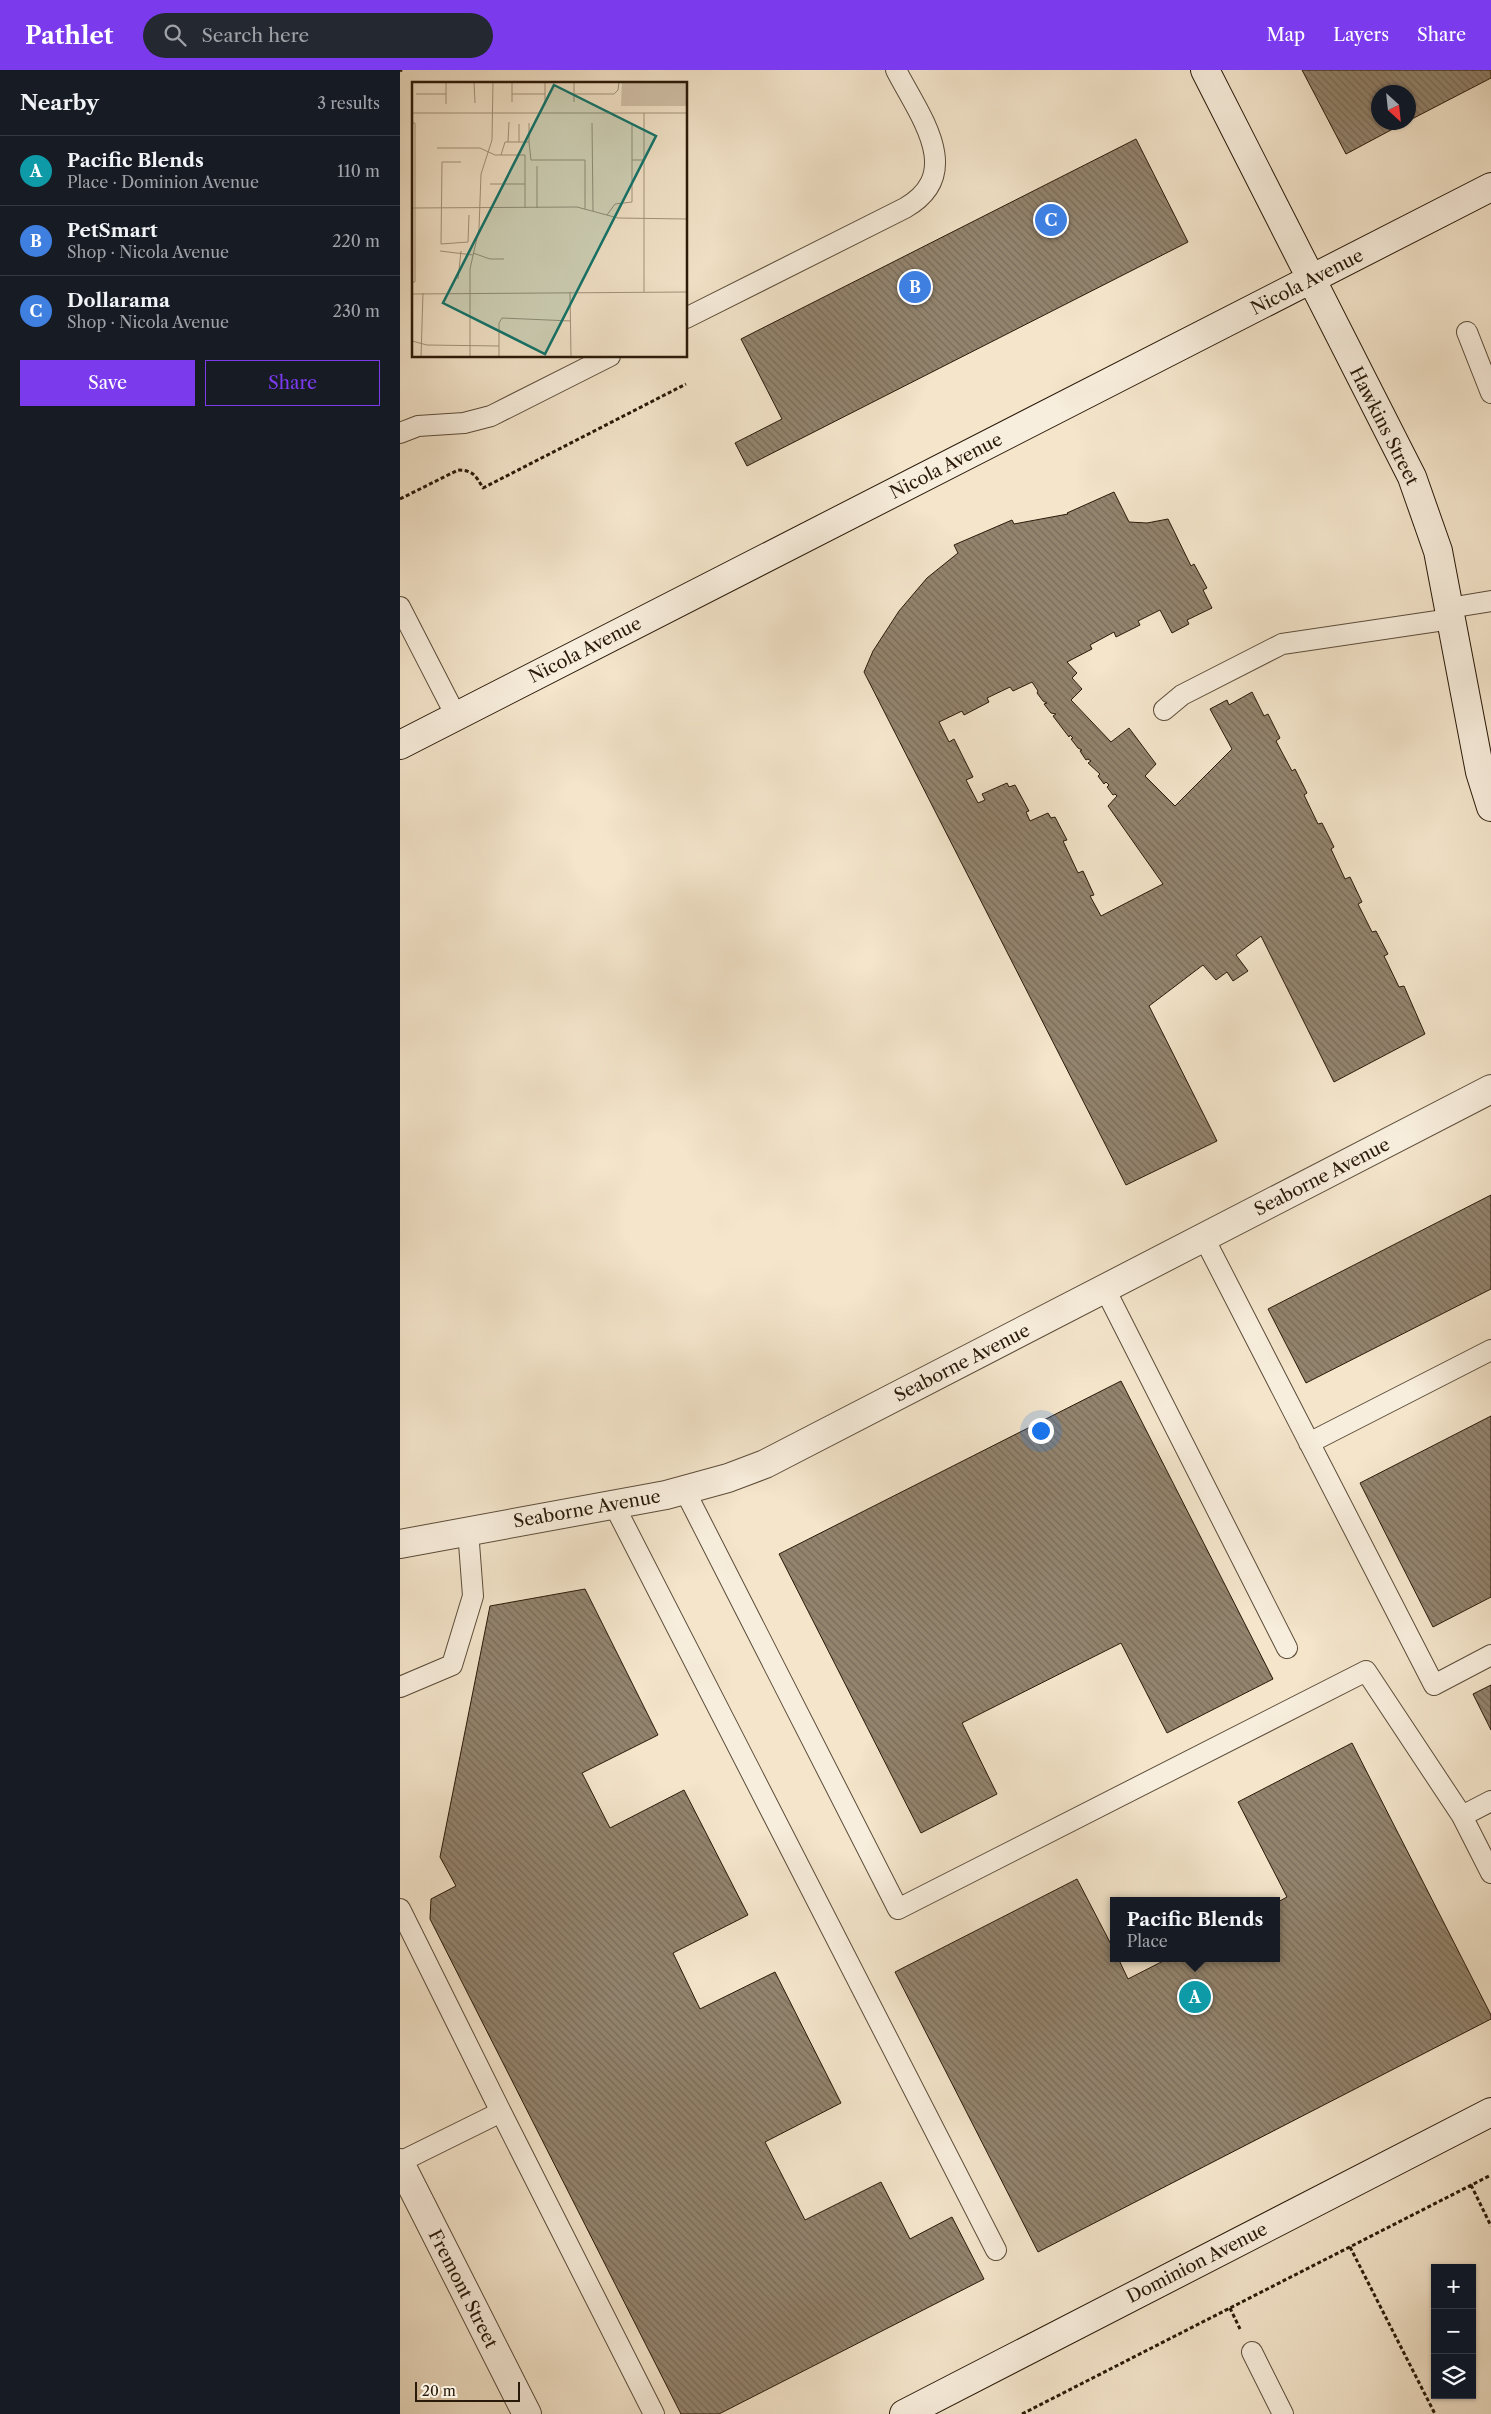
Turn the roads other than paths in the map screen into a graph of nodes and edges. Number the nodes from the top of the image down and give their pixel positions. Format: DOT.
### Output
graph roads {
  1 [pos="896,70"];
  2 [pos="1204,70"];
  3 [pos="1491,187"];
  4 [pos="1311,280"];
  5 [pos="688,317"];
  6 [pos="1467,332"];
  7 [pos="606,358"];
  8 [pos="1491,393"];
  9 [pos="400,433"];
  10 [pos="1491,600"];
  11 [pos="400,606"];
  12 [pos="1450,614"];
  13 [pos="1164,710"];
  14 [pos="456,716"];
  15 [pos="400,744"];
  16 [pos="1491,807"];
  17 [pos="1491,1089"];
  18 [pos="1204,1238"];
  19 [pos="1105,1289"];
  20 [pos="1491,1350"];
  21 [pos="1309,1443"];
  22 [pos="685,1491"];
  23 [pos="614,1505"];
  24 [pos="468,1530"];
  25 [pos="400,1544"];
  26 [pos="1287,1648"];
  27 [pos="1491,1655"];
  28 [pos="400,1687"];
  29 [pos="1491,1801"];
  30 [pos="1462,1816"];
  31 [pos="1491,1873"];
  32 [pos="400,1909"];
  33 [pos="501,2112"];
  34 [pos="1491,2112"];
  35 [pos="400,2163"];
  36 [pos="996,2250"];
  37 [pos="1252,2352"];
  38 [pos="527,2414"];
  39 [pos="654,2414"];
  40 [pos="904,2414"];
  41 [pos="1283,2414"];
  1 -- 5 [label="lane"];
  2 -- 4 [label="street, Hawkins Street"];
  3 -- 4 [label="street, Nicola Avenue"];
  4 -- 12 [label="street, Hawkins Street"];
  4 -- 14 [label="street, Nicola Avenue"];
  6 -- 8 [label="lane"];
  7 -- 9 [label="lane"];
  10 -- 12 [label="lane"];
  11 -- 14 [label="lane"];
  12 -- 13 [label="lane"];
  12 -- 16 [label="street, Hawkins Street"];
  14 -- 15 [label="street, Nicola Avenue"];
  17 -- 18 [label="street, Seaborne Avenue"];
  18 -- 19 [label="street, Seaborne Avenue"];
  18 -- 21 [label="lane"];
  19 -- 22 [label="street, Seaborne Avenue"];
  19 -- 26 [label="lane"];
  20 -- 21 [label="lane"];
  21 -- 27 [label="lane"];
  22 -- 23 [label="street, Seaborne Avenue"];
  22 -- 30 [label="lane"];
  23 -- 24 [label="street, Seaborne Avenue"];
  23 -- 36 [label="lane"];
  24 -- 25 [label="street, Seaborne Avenue"];
  24 -- 28 [label="lane"];
  29 -- 30 [label="lane"];
  30 -- 31 [label="lane"];
  32 -- 33 [label="lane"];
  33 -- 35 [label="lane"];
  33 -- 39 [label="lane"];
  34 -- 40 [label="street, Dominion Avenue"];
  35 -- 38 [label="street, Fremont Street"];
  37 -- 41 [label="lane"];
}
